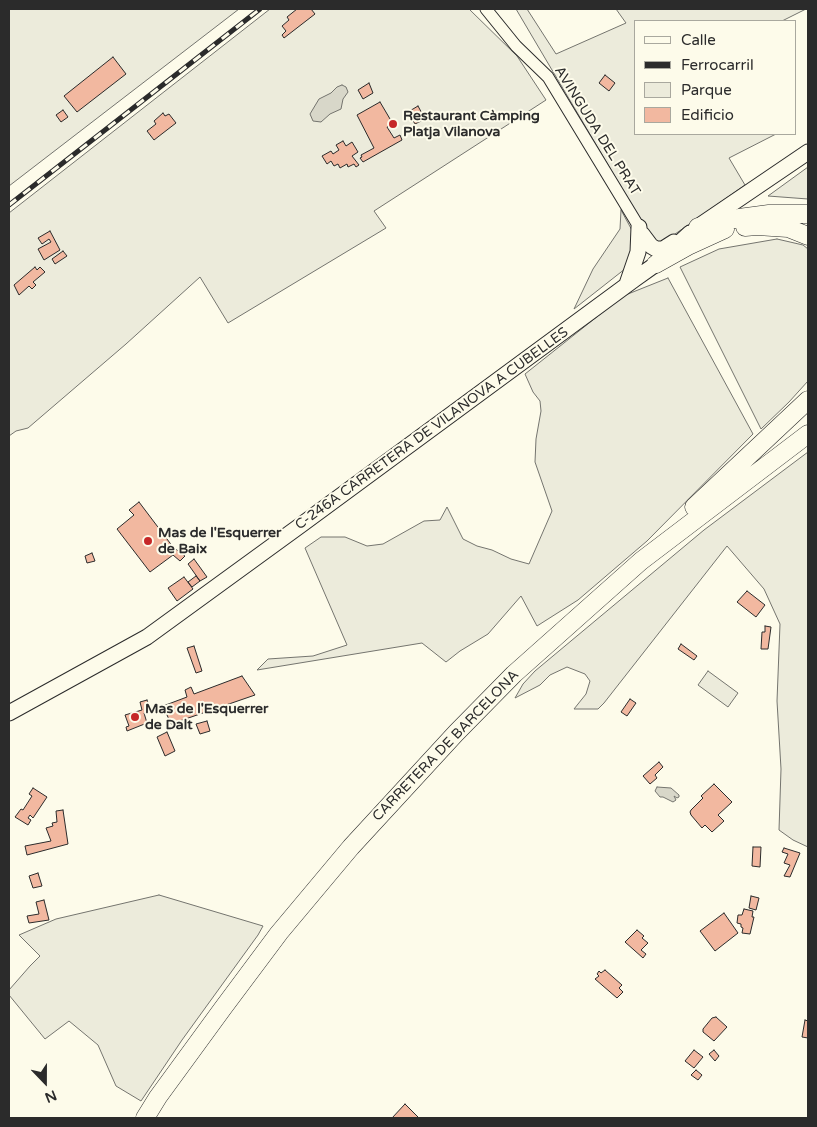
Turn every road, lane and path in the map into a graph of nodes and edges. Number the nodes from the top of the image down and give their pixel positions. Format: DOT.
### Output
graph roads {
  1 [pos="486,9"];
  2 [pos="808,152"];
  3 [pos="808,214"];
  4 [pos="747,217"];
  5 [pos="640,230"];
  6 [pos="694,230"];
  7 [pos="718,232"];
  8 [pos="808,236"];
  9 [pos="638,252"];
  10 [pos="653,266"];
  11 [pos="627,284"];
  12 [pos="808,400"];
  13 [pos="808,434"];
  14 [pos="641,561"];
  15 [pos="9,713"];
  16 [pos="146,1118"];
  1 -- 5 [label="street, AVINGUDA DEL PRAT"];
  2 -- 6 [label="main road"];
  3 -- 4 [label="highway"];
  4 -- 6 [label="highway"];
  4 -- 7 [label="highway"];
  5 -- 6 [label="main road"];
  5 -- 9 [label="main road"];
  5 -- 10 [label="main road"];
  6 -- 10 [label="main road, C-246A CARRETERA DE VILANOVA A CUBELLES"];
  7 -- 8 [label="highway"];
  7 -- 10 [label="highway"];
  9 -- 10 [label="main road"];
  9 -- 11 [label="main road"];
  10 -- 11 [label="main road, C-246A CARRETERA DE VILANOVA A CUBELLES"];
  11 -- 15 [label="main road, C-246A CARRETERA DE VILANOVA A CUBELLES"];
  12 -- 14 [label="highway"];
  13 -- 14 [label="highway, CARRETERA DE BARCELONA"];
  14 -- 16 [label="highway, CARRETERA DE BARCELONA"];
}
